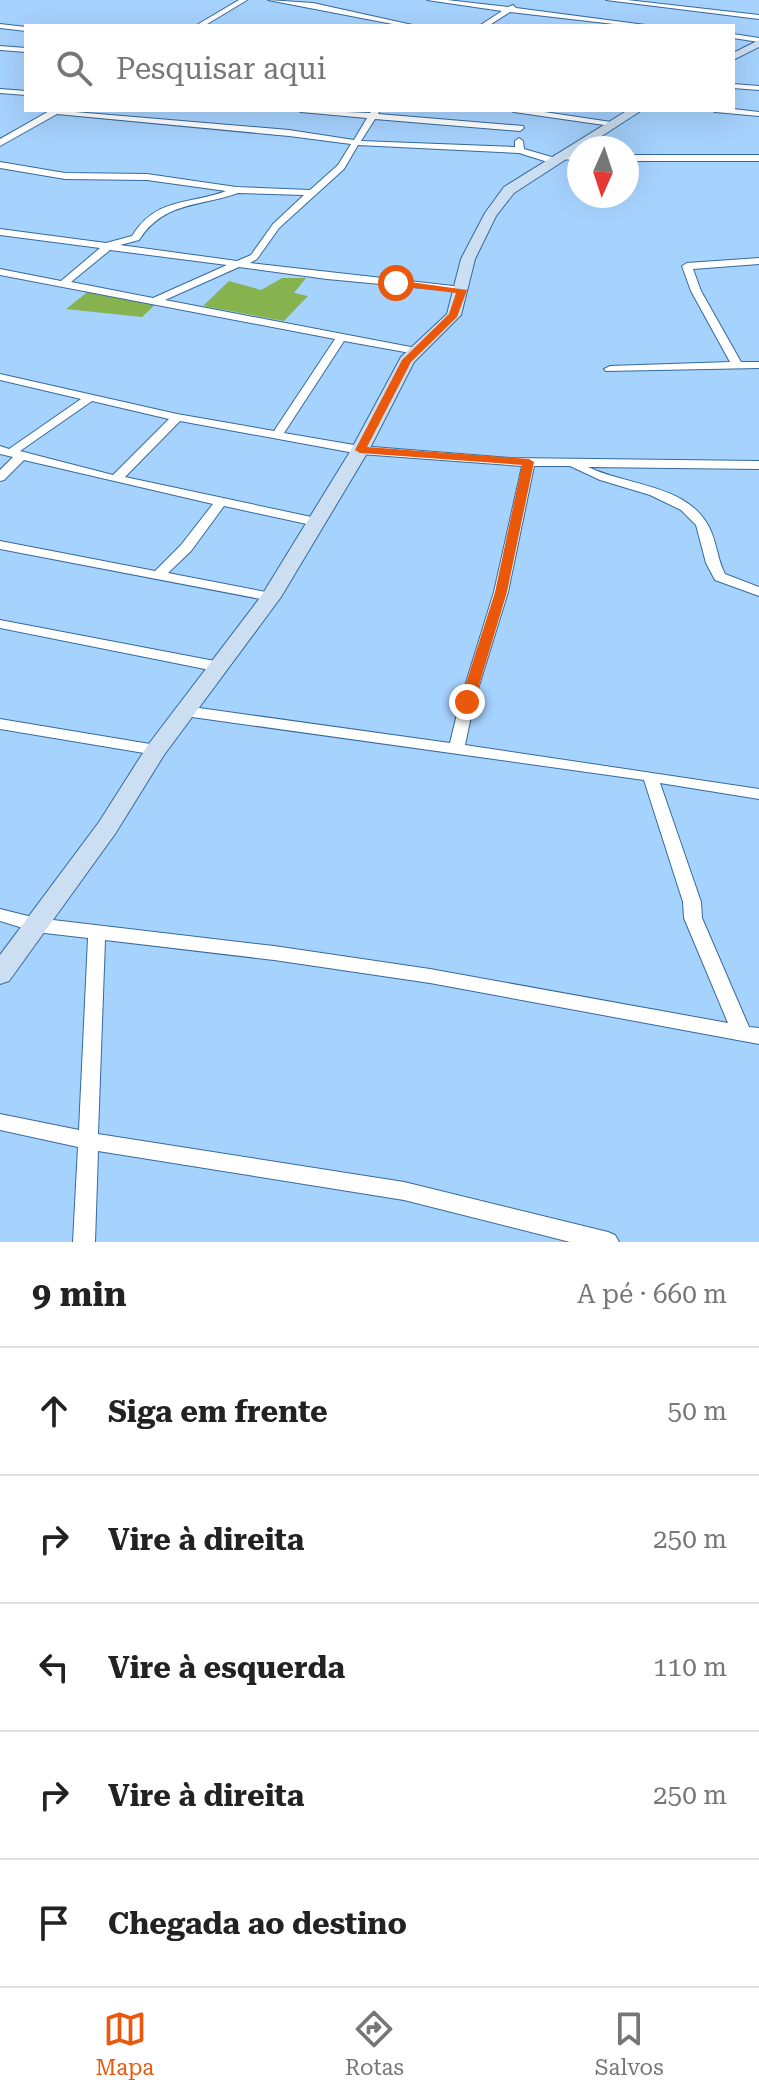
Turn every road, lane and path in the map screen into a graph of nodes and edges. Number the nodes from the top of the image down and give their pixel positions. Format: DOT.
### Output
graph roads {
  1 [pos="244,0"];
  2 [pos="271,0"];
  3 [pos="430,0"];
  4 [pos="522,0"];
  5 [pos="609,0"];
  6 [pos="511,8"];
  7 [pos="759,17"];
  8 [pos="202,24"];
  9 [pos="403,24"];
  10 [pos="486,24"];
  11 [pos="634,24"];
  12 [pos="0,26"];
  13 [pos="24,29"];
  14 [pos="735,36"];
  15 [pos="759,42"];
  16 [pos="0,48"];
  17 [pos="24,50"];
  18 [pos="735,56"];
  19 [pos="735,86"];
  20 [pos="759,88"];
  21 [pos="0,91"];
  22 [pos="24,93"];
  23 [pos="54,112"];
  24 [pos="67,112"];
  25 [pos="375,112"];
  26 [pos="526,112"];
  27 [pos="533,112"];
  28 [pos="632,112"];
  29 [pos="735,112"];
  30 [pos="759,114"];
  31 [pos="611,124"];
  32 [pos="520,128"];
  33 [pos="0,143"];
  34 [pos="359,143"];
  35 [pos="520,150"];
  36 [pos="567,158"];
  37 [pos="639,158"];
  38 [pos="759,158"];
  39 [pos="556,159"];
  40 [pos="0,165"];
  41 [pos="236,190"];
  42 [pos="314,193"];
  43 [pos="0,232"];
  44 [pos="110,245"];
  45 [pos="759,261"];
  46 [pos="242,263"];
  47 [pos="0,272"];
  48 [pos="63,284"];
  49 [pos="462,290"];
  50 [pos="153,302"];
  51 [pos="340,339"];
  52 [pos="416,351"];
  53 [pos="737,365"];
  54 [pos="759,365"];
  55 [pos="610,369"];
  56 [pos="0,377"];
  57 [pos="91,397"];
  58 [pos="177,417"];
  59 [pos="278,433"];
  60 [pos="360,450"];
  61 [pos="10,453"];
  62 [pos="529,462"];
  63 [pos="571,462"];
  64 [pos="619,465"];
  65 [pos="759,465"];
  66 [pos="0,477"];
  67 [pos="116,479"];
  68 [pos="625,484"];
  69 [pos="220,503"];
  70 [pos="316,522"];
  71 [pos="0,545"];
  72 [pos="157,576"];
  73 [pos="759,592"];
  74 [pos="271,597"];
  75 [pos="0,624"];
  76 [pos="220,667"];
  77 [pos="185,711"];
  78 [pos="0,724"];
  79 [pos="456,749"];
  80 [pos="156,750"];
  81 [pos="650,776"];
  82 [pos="759,794"];
  83 [pos="0,915"];
  84 [pos="36,925"];
  85 [pos="97,931"];
  86 [pos="0,974"];
  87 [pos="751,1035"];
  88 [pos="0,1122"];
  89 [pos="89,1141"];
  90 [pos="84,1242"];
  91 [pos="608,1242"];
  1 -- 8 [label="street"];
  2 -- 9 [label="street"];
  3 -- 6 [label="street"];
  4 -- 6 [label="street"];
  5 -- 7 [label="street"];
  6 -- 10 [label="street"];
  6 -- 11 [label="street"];
  12 -- 13 [label="street"];
  14 -- 15 [label="street"];
  15 -- 18 [label="street"];
  16 -- 17 [label="street"];
  19 -- 20 [label="street"];
  21 -- 22 [label="street"];
  23 -- 33 [label="street"];
  24 -- 34 [label="street"];
  25 -- 32 [label="street"];
  25 -- 34 [label="street"];
  26 -- 32 [label="street"];
  27 -- 31 [label="street"];
  28 -- 31 [label="street"];
  29 -- 30 [label="street"];
  31 -- 39 [label="street"];
  32 -- 35 [label="street"];
  34 -- 35 [label="street"];
  34 -- 42 [label="street"];
  35 -- 39 [label="street"];
  36 -- 39 [label="street"];
  37 -- 38 [label="street"];
  39 -- 49 [label="street"];
  40 -- 41 [label="street"];
  41 -- 42 [label="street"];
  41 -- 44 [label="street"];
  42 -- 46 [label="street"];
  43 -- 44 [label="street"];
  44 -- 46 [label="street"];
  44 -- 48 [label="street"];
  45 -- 53 [label="street"];
  46 -- 49 [label="street"];
  46 -- 50 [label="street"];
  47 -- 48 [label="street"];
  48 -- 50 [label="street"];
  49 -- 52 [label="street"];
  50 -- 51 [label="street"];
  51 -- 52 [label="street"];
  51 -- 59 [label="street"];
  52 -- 60 [label="street"];
  53 -- 54 [label="street"];
  53 -- 55 [label="street"];
  56 -- 57 [label="street"];
  57 -- 58 [label="street"];
  57 -- 61 [label="street"];
  58 -- 59 [label="street"];
  58 -- 67 [label="street"];
  59 -- 60 [label="street"];
  60 -- 62 [label="street"];
  60 -- 70 [label="street"];
  61 -- 66 [label="street"];
  61 -- 67 [label="street"];
  62 -- 63 [label="street"];
  62 -- 79 [label="street"];
  63 -- 64 [label="street"];
  63 -- 68 [label="street"];
  64 -- 65 [label="street"];
  64 -- 68 [label="street"];
  67 -- 69 [label="street"];
  68 -- 73 [label="street"];
  69 -- 70 [label="street"];
  69 -- 72 [label="street"];
  70 -- 74 [label="street"];
  71 -- 72 [label="street"];
  72 -- 74 [label="street"];
  74 -- 76 [label="street"];
  75 -- 76 [label="street"];
  76 -- 77 [label="street"];
  77 -- 79 [label="street"];
  77 -- 80 [label="street"];
  78 -- 80 [label="street"];
  79 -- 81 [label="street"];
  80 -- 84 [label="street"];
  81 -- 82 [label="street"];
  81 -- 87 [label="street"];
  83 -- 84 [label="street"];
  84 -- 85 [label="street"];
  84 -- 86 [label="street"];
  85 -- 87 [label="street"];
  85 -- 89 [label="street"];
  88 -- 89 [label="street"];
  89 -- 90 [label="street"];
  89 -- 91 [label="street"];
}
